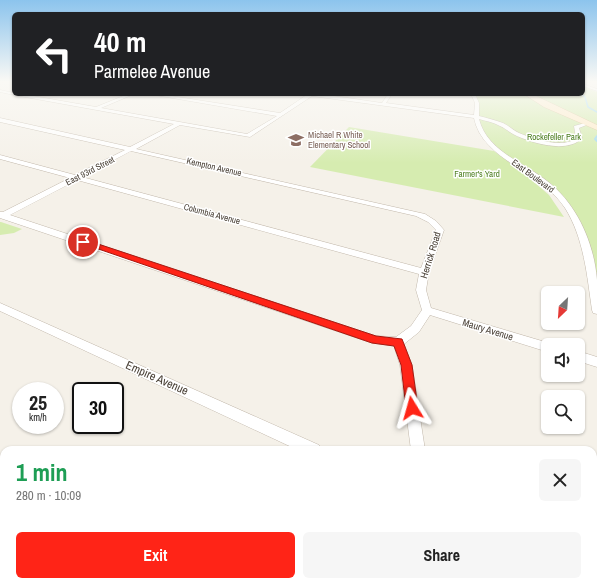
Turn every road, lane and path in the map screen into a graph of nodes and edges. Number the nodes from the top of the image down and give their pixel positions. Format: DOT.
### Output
graph roads {
  1 [pos="92,108"];
  2 [pos="240,108"];
  3 [pos="291,108"];
  4 [pos="414,108"];
  5 [pos="477,108"];
  6 [pos="554,108"];
  7 [pos="95,109"];
  8 [pos="282,115"];
  9 [pos="476,117"];
  10 [pos="0,120"];
  11 [pos="587,123"];
  12 [pos="179,124"];
  13 [pos="597,128"];
  14 [pos="132,149"];
  15 [pos="0,157"];
  16 [pos="76,178"];
  17 [pos="1,215"];
  18 [pos="428,218"];
  19 [pos="424,272"];
  20 [pos="0,307"];
  21 [pos="427,310"];
  22 [pos="597,310"];
  23 [pos="398,342"];
  24 [pos="541,345"];
  25 [pos="585,358"];
  26 [pos="597,362"];
  27 [pos="305,446"];
  28 [pos="417,446"];
  1 -- 7 [label="street"];
  2 -- 8 [label="street"];
  3 -- 8 [label="street"];
  4 -- 9 [label="street"];
  5 -- 9 [label="street, East Boulevard"];
  6 -- 11 [label="main road"];
  7 -- 12 [label="street"];
  8 -- 12 [label="street"];
  9 -- 11 [label="street"];
  9 -- 22 [label="street, East Boulevard"];
  10 -- 14 [label="street, Kempton Avenue"];
  11 -- 13 [label="main road"];
  12 -- 14 [label="street, East 93rd Street"];
  14 -- 16 [label="street, East 93rd Street"];
  14 -- 18 [label="street, Kempton Avenue"];
  15 -- 16 [label="street, Columbia Avenue"];
  16 -- 17 [label="street, East 93rd Street"];
  16 -- 19 [label="street, Columbia Avenue"];
  17 -- 23 [label="street"];
  18 -- 19 [label="street, Herrick Road"];
  19 -- 21 [label="street, Herrick Road"];
  20 -- 27 [label="street, Empire Avenue"];
  21 -- 23 [label="street"];
  21 -- 24 [label="street, Maury Avenue"];
  23 -- 28 [label="street"];
  25 -- 26 [label="street"];
}
